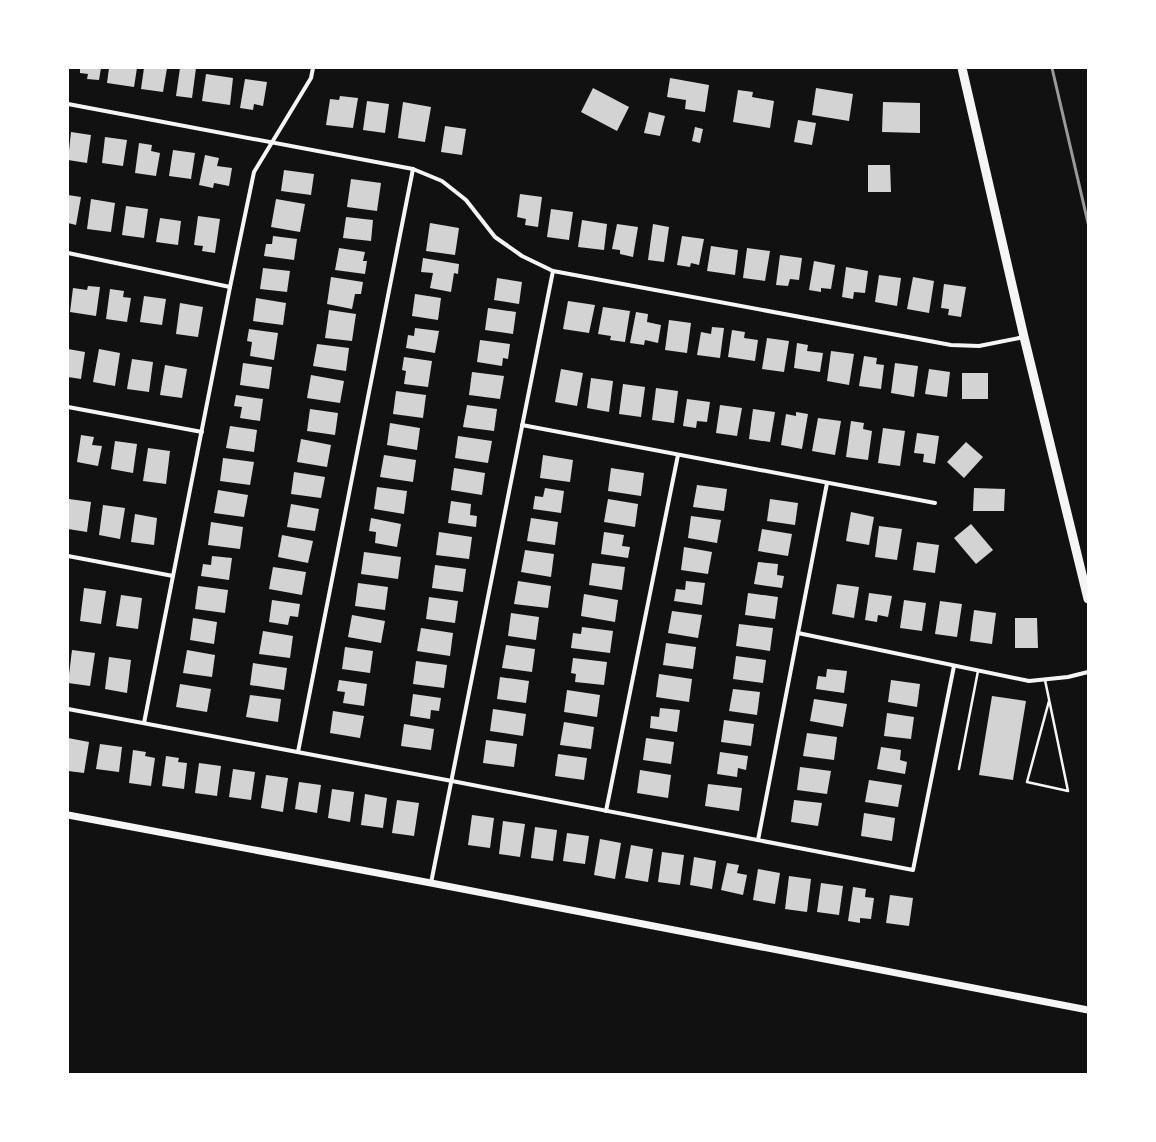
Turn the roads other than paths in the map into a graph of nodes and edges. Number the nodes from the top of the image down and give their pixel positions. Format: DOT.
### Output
graph roads {
  1 [pos="313,68"];
  2 [pos="962,68"];
  3 [pos="68,104"];
  4 [pos="271,142"];
  5 [pos="413,169"];
  6 [pos="68,253"];
  7 [pos="553,271"];
  8 [pos="230,287"];
  9 [pos="1024,337"];
  10 [pos="68,406"];
  11 [pos="522,425"];
  12 [pos="202,432"];
  13 [pos="678,455"];
  14 [pos="827,483"];
  15 [pos="935,503"];
  16 [pos="68,556"];
  17 [pos="173,576"];
  18 [pos="1088,599"];
  19 [pos="798,633"];
  20 [pos="954,666"];
  21 [pos="978,671"];
  22 [pos="1088,672"];
  23 [pos="1045,680"];
  24 [pos="1049,701"];
  25 [pos="68,708"];
  26 [pos="144,723"];
  27 [pos="298,752"];
  28 [pos="959,769"];
  29 [pos="452,781"];
  30 [pos="606,811"];
  31 [pos="68,815"];
  32 [pos="758,840"];
  33 [pos="431,882"];
  34 [pos="1088,1010"];
  1 -- 4 [label="street"];
  2 -- 9 [label="main road"];
  3 -- 4 [label="street"];
  4 -- 5 [label="street"];
  4 -- 8 [label="street"];
  5 -- 7 [label="street"];
  5 -- 27 [label="street"];
  6 -- 8 [label="street"];
  7 -- 9 [label="street"];
  7 -- 11 [label="street"];
  8 -- 12 [label="street"];
  9 -- 18 [label="main road"];
  10 -- 12 [label="street"];
  11 -- 13 [label="street"];
  11 -- 29 [label="street"];
  12 -- 17 [label="street"];
  13 -- 14 [label="street"];
  13 -- 30 [label="street"];
  14 -- 15 [label="street"];
  14 -- 19 [label="street"];
  16 -- 17 [label="street"];
  17 -- 26 [label="street"];
  19 -- 20 [label="street"];
  19 -- 32 [label="street"];
  20 -- 21 [label="street"];
  20 -- 32 [label="street"];
  21 -- 23 [label="street"];
  21 -- 28 [label="lane"];
  22 -- 23 [label="street"];
  23 -- 24 [label="lane"];
  24 -- 24 [label="lane"];
  25 -- 26 [label="street"];
  26 -- 27 [label="street"];
  27 -- 29 [label="street"];
  29 -- 30 [label="street"];
  29 -- 33 [label="street"];
  30 -- 32 [label="street"];
  31 -- 33 [label="street"];
  33 -- 34 [label="street"];
}
